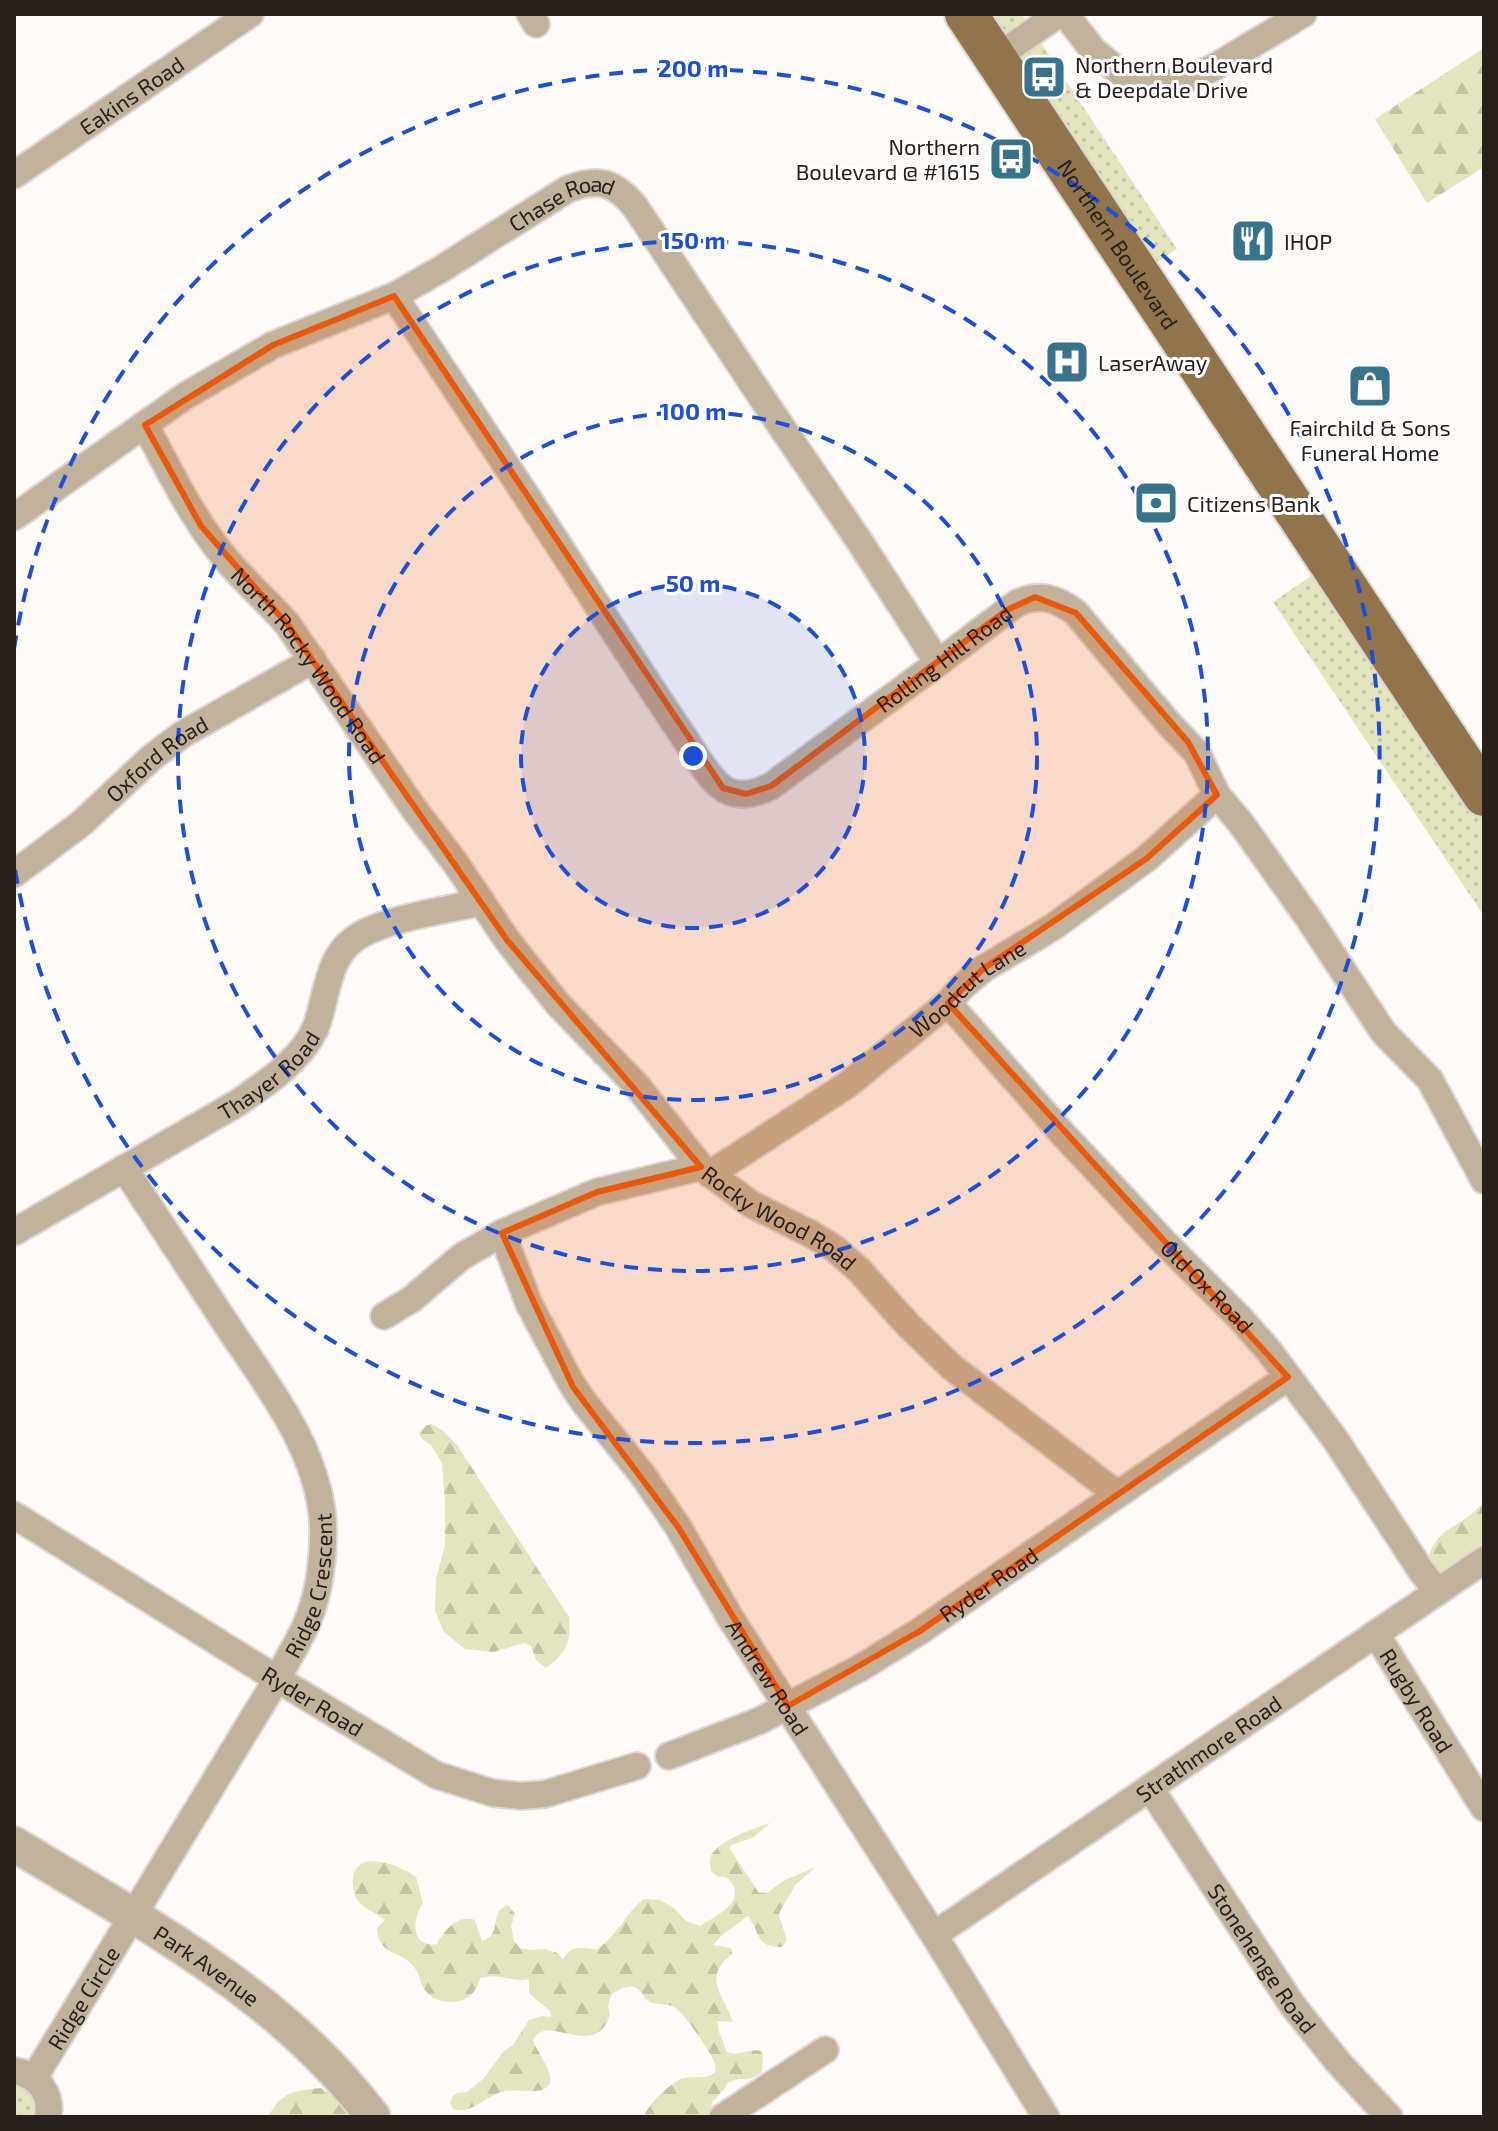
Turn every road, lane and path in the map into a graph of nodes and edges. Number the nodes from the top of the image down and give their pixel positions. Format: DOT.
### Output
graph roads {
  1 [pos="250,14"];
  2 [pos="966,14"];
  3 [pos="1059,14"];
  4 [pos="1065,14"];
  5 [pos="1303,14"];
  6 [pos="995,58"];
  7 [pos="14,175"];
  8 [pos="394,296"];
  9 [pos="145,425"];
  10 [pos="14,517"];
  11 [pos="313,660"];
  12 [pos="938,663"];
  13 [pos="1217,795"];
  14 [pos="1484,795"];
  15 [pos="14,874"];
  16 [pos="482,902"];
  17 [pos="948,1003"];
  18 [pos="124,1168"];
  19 [pos="706,1170"];
  20 [pos="1484,1180"];
  21 [pos="14,1232"];
  22 [pos="502,1233"];
  23 [pos="384,1316"];
  24 [pos="1288,1377"];
  25 [pos="1117,1494"];
  26 [pos="14,1515"];
  27 [pos="1484,1560"];
  28 [pos="1437,1592"];
  29 [pos="1376,1634"];
  30 [pos="277,1679"];
  31 [pos="788,1706"];
  32 [pos="669,1756"];
  33 [pos="637,1766"];
  34 [pos="1150,1788"];
  35 [pos="1484,1808"];
  36 [pos="14,1844"];
  37 [pos="132,1916"];
  38 [pos="934,1935"];
  39 [pos="825,2050"];
  40 [pos="24,2074"];
  41 [pos="48,2117"];
  42 [pos="373,2117"];
  43 [pos="723,2117"];
  44 [pos="1046,2117"];
  45 [pos="1389,2117"];
  1 -- 7 [label="street, Eakins Road"];
  2 -- 6 [label="main road, Northern Boulevard"];
  3 -- 6 [label="street"];
  4 -- 5 [label="street"];
  6 -- 14 [label="main road, Northern Boulevard"];
  8 -- 9 [label="street, Chase Road"];
  8 -- 12 [label="street, Chase Road"];
  8 -- 12 [label="street, Rolling Hill Road"];
  9 -- 10 [label="street, Chase Road"];
  9 -- 11 [label="street, North Rocky Wood Road"];
  11 -- 15 [label="street, Oxford Road"];
  11 -- 16 [label="street, North Rocky Wood Road"];
  12 -- 13 [label="street, Rolling Hill Road"];
  13 -- 17 [label="street, Woodcut Lane"];
  13 -- 20 [label="street, Rolling Hill Road"];
  16 -- 18 [label="street, Thayer Road"];
  16 -- 19 [label="street, Rocky Wood Road"];
  17 -- 19 [label="street, Woodcut Lane"];
  17 -- 24 [label="street, Old Ox Road"];
  18 -- 21 [label="street, Thayer Road"];
  18 -- 30 [label="street, Ridge Crescent"];
  19 -- 22 [label="street, Woodcut Lane"];
  19 -- 25 [label="street, Rocky Wood Road"];
  22 -- 23 [label="street, Woodcut Lane"];
  22 -- 31 [label="street, Andrew Road"];
  24 -- 25 [label="street, Ryder Road"];
  24 -- 28 [label="street, Old Ox Road"];
  25 -- 31 [label="street, Ryder Road"];
  26 -- 30 [label="street, Ryder Road"];
  27 -- 28 [label="street, Strathmore Road"];
  28 -- 29 [label="street, Strathmore Road"];
  29 -- 34 [label="street, Strathmore Road"];
  29 -- 35 [label="street, Rugby Road"];
  30 -- 33 [label="street, Ryder Road"];
  30 -- 37 [label="street, Ridge Crescent"];
  31 -- 32 [label="street, Ryder Road"];
  31 -- 38 [label="street, Andrew Road"];
  34 -- 38 [label="street, Strathmore Road"];
  34 -- 45 [label="street, Stonehenge Road"];
  36 -- 37 [label="street, Park Avenue"];
  37 -- 40 [label="street, Ridge Circle"];
  37 -- 42 [label="street, Park Avenue"];
  38 -- 44 [label="street, Andrew Road"];
  39 -- 43 [label="street"];
  40 -- 41 [label="street, Ridge Circle"];
}
